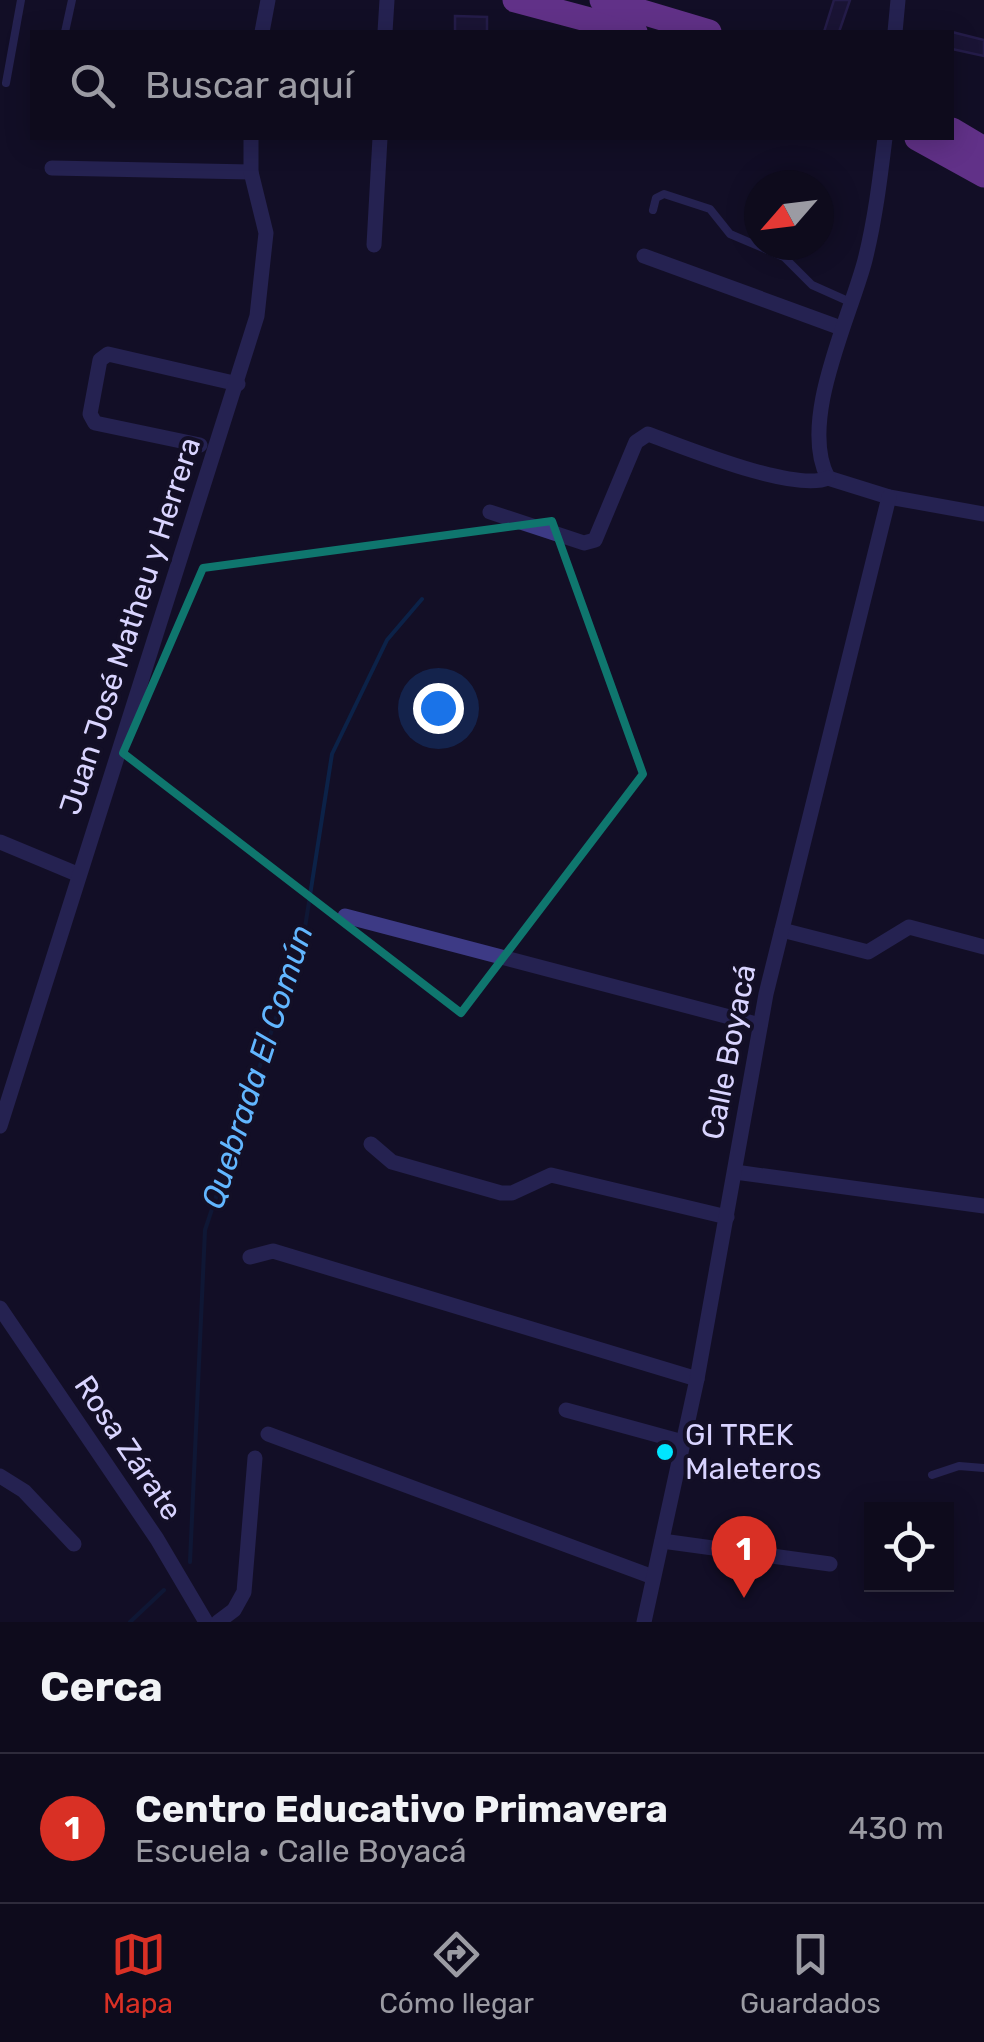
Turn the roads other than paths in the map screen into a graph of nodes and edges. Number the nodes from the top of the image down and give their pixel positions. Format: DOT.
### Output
graph roads {
  1 [pos="20,0"];
  2 [pos="72,0"];
  3 [pos="268,0"];
  4 [pos="387,0"];
  5 [pos="515,0"];
  6 [pos="602,0"];
  7 [pos="898,0"];
  8 [pos="65,30"];
  9 [pos="262,30"];
  10 [pos="385,30"];
  11 [pos="628,30"];
  12 [pos="702,30"];
  13 [pos="895,30"];
  14 [pos="6,83"];
  15 [pos="954,131"];
  16 [pos="251,140"];
  17 [pos="380,140"];
  18 [pos="884,140"];
  19 [pos="921,140"];
  20 [pos="984,149"];
  21 [pos="52,168"];
  22 [pos="251,172"];
  23 [pos="984,175"];
  24 [pos="653,210"];
  25 [pos="374,245"];
  26 [pos="644,256"];
  27 [pos="850,302"];
  28 [pos="841,328"];
  29 [pos="238,384"];
  30 [pos="200,445"];
  31 [pos="828,478"];
  32 [pos="889,497"];
  33 [pos="490,512"];
  34 [pos="984,514"];
  35 [pos="0,842"];
  36 [pos="76,874"];
  37 [pos="345,916"];
  38 [pos="782,930"];
  39 [pos="984,947"];
  40 [pos="760,1024"];
  41 [pos="0,1126"];
  42 [pos="372,1144"];
  43 [pos="734,1172"];
  44 [pos="984,1206"];
  45 [pos="727,1217"];
  46 [pos="250,1257"];
  47 [pos="0,1308"];
  48 [pos="696,1379"];
  49 [pos="566,1410"];
  50 [pos="268,1434"];
  51 [pos="684,1442"];
  52 [pos="256,1458"];
  53 [pos="984,1468"];
  54 [pos="932,1475"];
  55 [pos="0,1476"];
  56 [pos="662,1541"];
  57 [pos="74,1544"];
  58 [pos="830,1564"];
  59 [pos="653,1577"];
  60 [pos="206,1622"];
  61 [pos="218,1622"];
  62 [pos="644,1622"];
  1 -- 14 [label="lane"];
  2 -- 8 [label="lane"];
  3 -- 9 [label="street"];
  4 -- 10 [label="street"];
  5 -- 11 [label="main road"];
  6 -- 12 [label="main road"];
  7 -- 13 [label="street"];
  15 -- 20 [label="main road"];
  16 -- 22 [label="street, Juan José Matheu y Herrera"];
  17 -- 25 [label="street"];
  18 -- 27 [label="street"];
  19 -- 23 [label="main road"];
  21 -- 22 [label="street"];
  22 -- 29 [label="street, Juan José Matheu y Herrera"];
  24 -- 27 [label="lane"];
  26 -- 28 [label="street"];
  27 -- 28 [label="street"];
  28 -- 31 [label="street"];
  29 -- 30 [label="street"];
  29 -- 36 [label="street, Juan José Matheu y Herrera"];
  31 -- 32 [label="street"];
  31 -- 33 [label="street"];
  32 -- 34 [label="street"];
  32 -- 38 [label="street, Calle Boyacá"];
  35 -- 36 [label="street"];
  36 -- 41 [label="street, Juan José Matheu y Herrera"];
  37 -- 40 [label="street"];
  38 -- 39 [label="street"];
  38 -- 40 [label="street, Calle Boyacá"];
  40 -- 43 [label="street, Calle Boyacá"];
  42 -- 45 [label="street"];
  43 -- 44 [label="street"];
  43 -- 45 [label="street, Calle Boyacá"];
  45 -- 48 [label="street, Calle Boyacá"];
  46 -- 48 [label="street"];
  47 -- 60 [label="street, Rosa Zárate"];
  48 -- 51 [label="street, Calle Boyacá"];
  49 -- 51 [label="street"];
  50 -- 59 [label="street"];
  51 -- 56 [label="street, Calle Boyacá"];
  52 -- 61 [label="street"];
  53 -- 54 [label="lane"];
  55 -- 57 [label="street"];
  56 -- 58 [label="street"];
  56 -- 59 [label="street, Calle Boyacá"];
  59 -- 62 [label="street, Calle Boyacá"];
}
